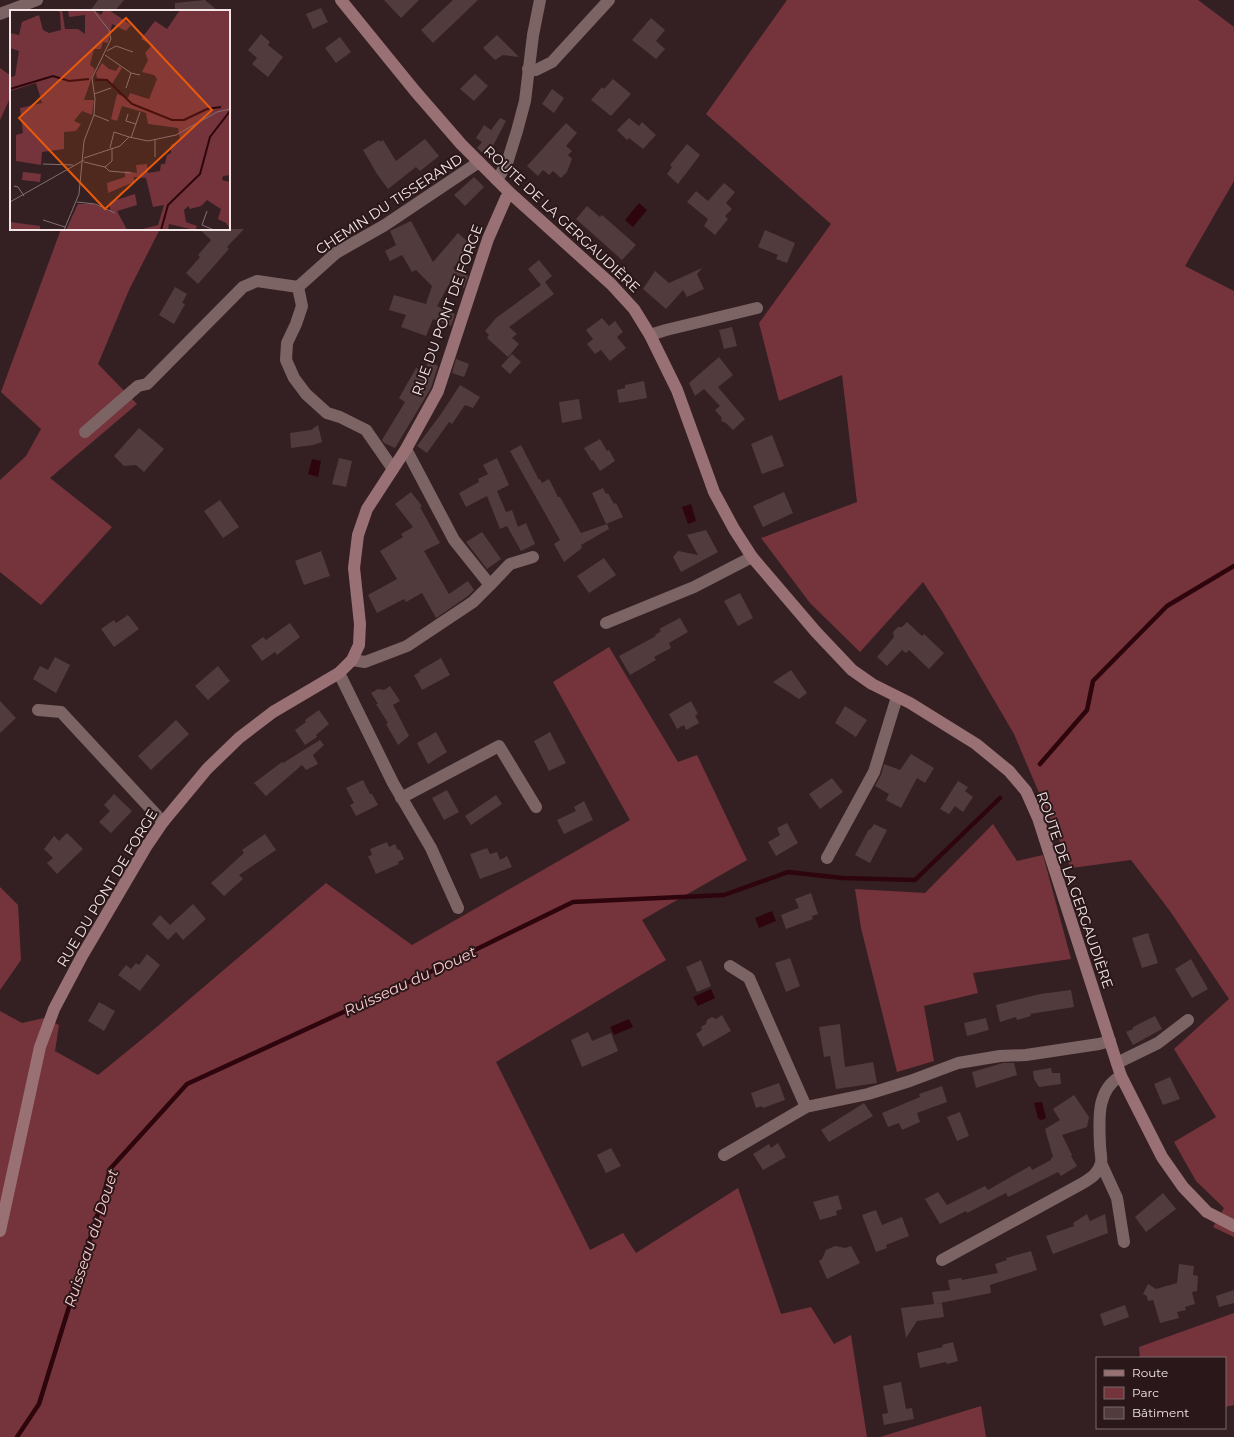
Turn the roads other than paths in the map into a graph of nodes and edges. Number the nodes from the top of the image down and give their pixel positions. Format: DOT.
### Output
graph roads {
  1 [pos="37,0"];
  2 [pos="342,0"];
  3 [pos="540,0"];
  4 [pos="609,0"];
  5 [pos="10,10"];
  6 [pos="11,10"];
  7 [pos="0,14"];
  8 [pos="528,69"];
  9 [pos="480,162"];
  10 [pos="496,179"];
  11 [pos="510,193"];
  12 [pos="298,287"];
  13 [pos="757,308"];
  14 [pos="650,335"];
  15 [pos="85,432"];
  16 [pos="406,449"];
  17 [pos="393,469"];
  18 [pos="533,557"];
  19 [pos="752,557"];
  20 [pos="490,585"];
  21 [pos="606,623"];
  22 [pos="352,660"];
  23 [pos="339,673"];
  24 [pos="897,697"];
  25 [pos="38,710"];
  26 [pos="402,798"];
  27 [pos="536,807"];
  28 [pos="163,822"];
  29 [pos="827,858"];
  30 [pos="458,908"];
  31 [pos="730,966"];
  32 [pos="1188,1020"];
  33 [pos="1110,1041"];
  34 [pos="1117,1063"];
  35 [pos="1122,1076"];
  36 [pos="806,1107"];
  37 [pos="724,1155"];
  38 [pos="1101,1163"];
  39 [pos="1234,1226"];
  40 [pos="0,1231"];
  41 [pos="1124,1242"];
  42 [pos="942,1260"];
  1 -- 6 [label="street"];
  2 -- 9 [label="street, ROUTE DE LA GERGAUDIÈRE"];
  3 -- 8 [label="street"];
  4 -- 8 [label="street"];
  5 -- 7 [label="street"];
  8 -- 10 [label="street"];
  9 -- 10 [label="street, ROUTE DE LA GERGAUDIÈRE"];
  9 -- 12 [label="street, CHEMIN DU TISSERAND"];
  10 -- 11 [label="street, ROUTE DE LA GERGAUDIÈRE"];
  11 -- 14 [label="street, ROUTE DE LA GERGAUDIÈRE"];
  11 -- 16 [label="street, RUE DU PONT DE FORGE"];
  12 -- 15 [label="street"];
  12 -- 17 [label="street"];
  13 -- 14 [label="street"];
  14 -- 19 [label="street, ROUTE DE LA GERGAUDIÈRE"];
  16 -- 17 [label="street, RUE DU PONT DE FORGE"];
  16 -- 20 [label="street"];
  17 -- 22 [label="street, RUE DU PONT DE FORGE"];
  18 -- 20 [label="street"];
  19 -- 21 [label="street"];
  19 -- 24 [label="street, ROUTE DE LA GERGAUDIÈRE"];
  20 -- 22 [label="street"];
  22 -- 23 [label="street, RUE DU PONT DE FORGE"];
  23 -- 26 [label="street"];
  23 -- 28 [label="street, RUE DU PONT DE FORGE"];
  24 -- 29 [label="street"];
  24 -- 33 [label="street, ROUTE DE LA GERGAUDIÈRE"];
  25 -- 28 [label="street"];
  26 -- 27 [label="street"];
  26 -- 30 [label="street"];
  28 -- 40 [label="street, RUE DU PONT DE FORGE"];
  31 -- 36 [label="street"];
  32 -- 34 [label="street"];
  33 -- 34 [label="street, ROUTE DE LA GERGAUDIÈRE"];
  33 -- 36 [label="street"];
  34 -- 35 [label="street, ROUTE DE LA GERGAUDIÈRE"];
  35 -- 38 [label="street"];
  35 -- 39 [label="street, ROUTE DE LA GERGAUDIÈRE"];
  36 -- 37 [label="street"];
  38 -- 41 [label="street"];
  38 -- 42 [label="street"];
}
